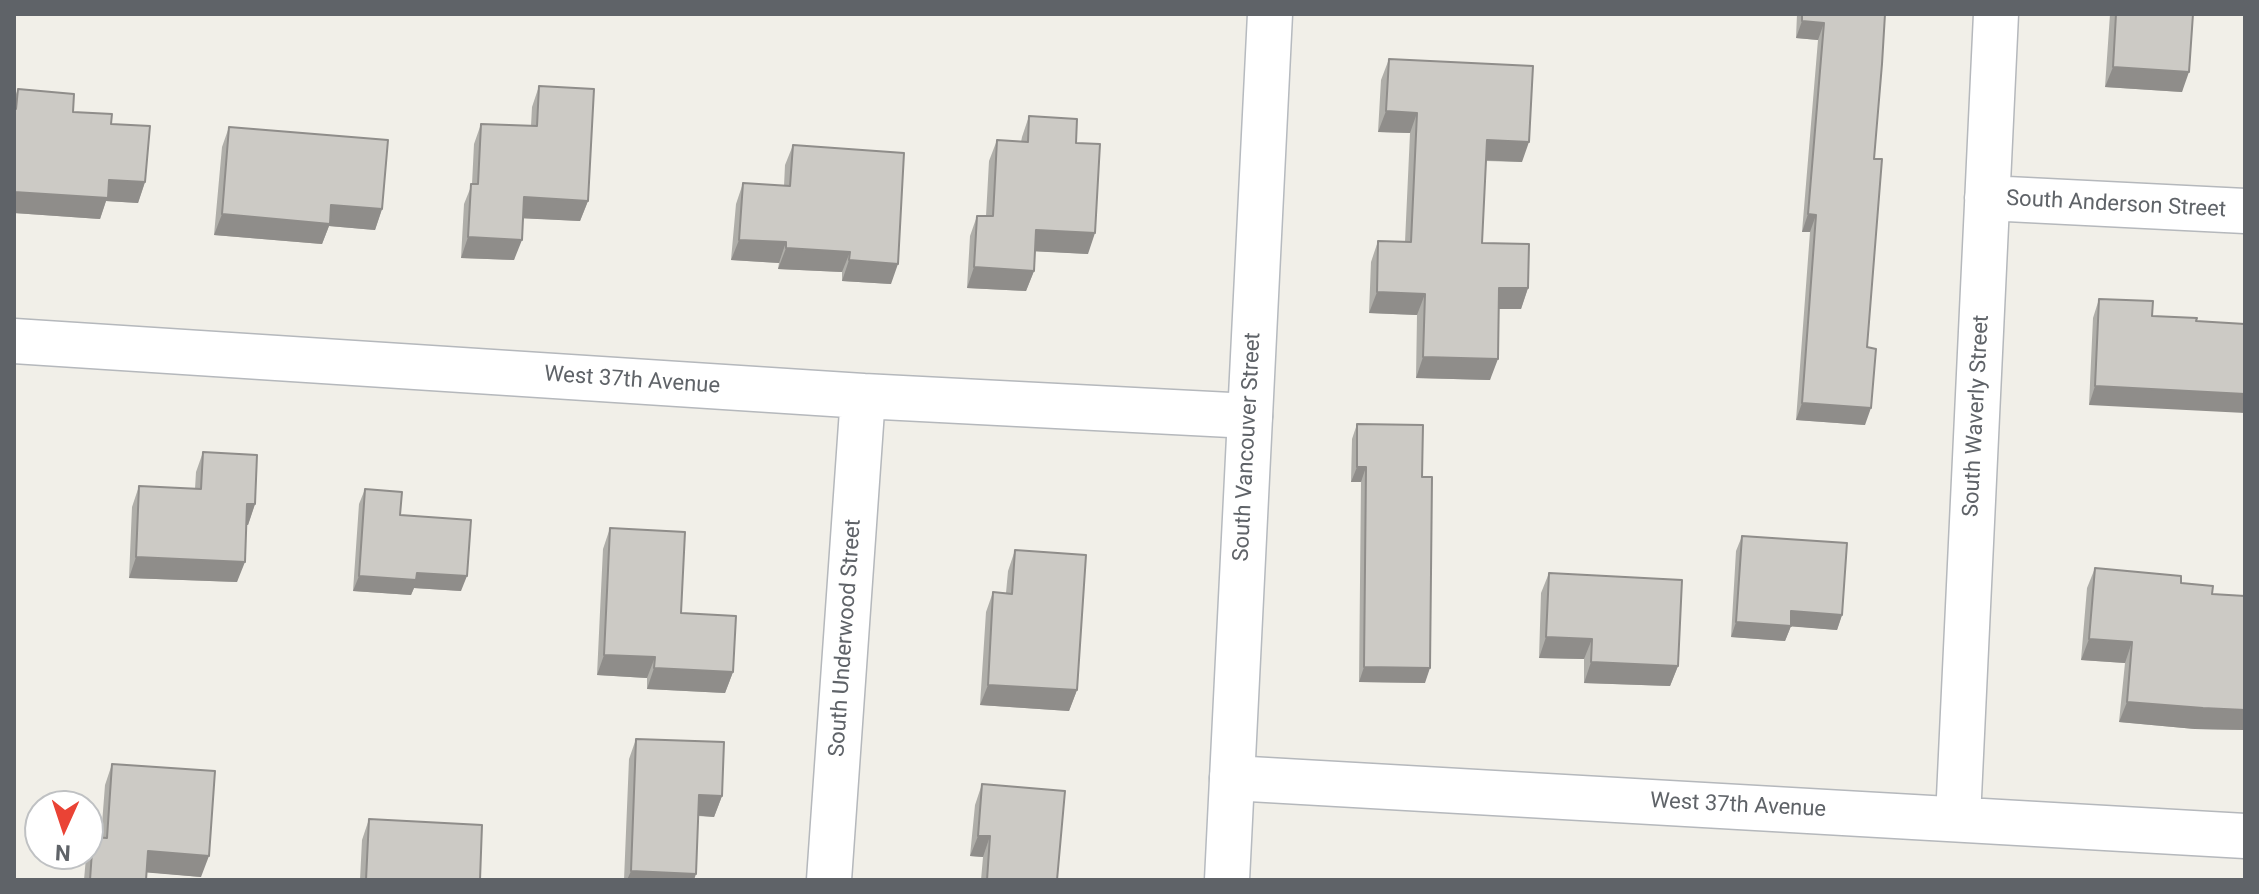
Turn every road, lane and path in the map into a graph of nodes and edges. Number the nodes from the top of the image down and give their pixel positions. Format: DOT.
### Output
graph roads {
  1 [pos="1270,14"];
  2 [pos="1996,14"];
  3 [pos="1987,198"];
  4 [pos="2245,211"];
  5 [pos="14,341"];
  6 [pos="863,396"];
  7 [pos="1250,416"];
  8 [pos="1232,778"];
  9 [pos="1958,818"];
  10 [pos="2245,836"];
  11 [pos="829,880"];
  12 [pos="1227,880"];
  1 -- 7 [label="street, South Vancouver Street"];
  2 -- 3 [label="street, South Waverly Street"];
  3 -- 4 [label="street, South Anderson Street"];
  3 -- 9 [label="street, South Waverly Street"];
  5 -- 6 [label="street, West 37th Avenue"];
  6 -- 7 [label="street, West 37th Avenue"];
  6 -- 11 [label="street, South Underwood Street"];
  7 -- 8 [label="street, South Vancouver Street"];
  8 -- 9 [label="street, West 37th Avenue"];
  8 -- 12 [label="street, South Vancouver Street"];
  9 -- 10 [label="street, West 37th Avenue"];
}
